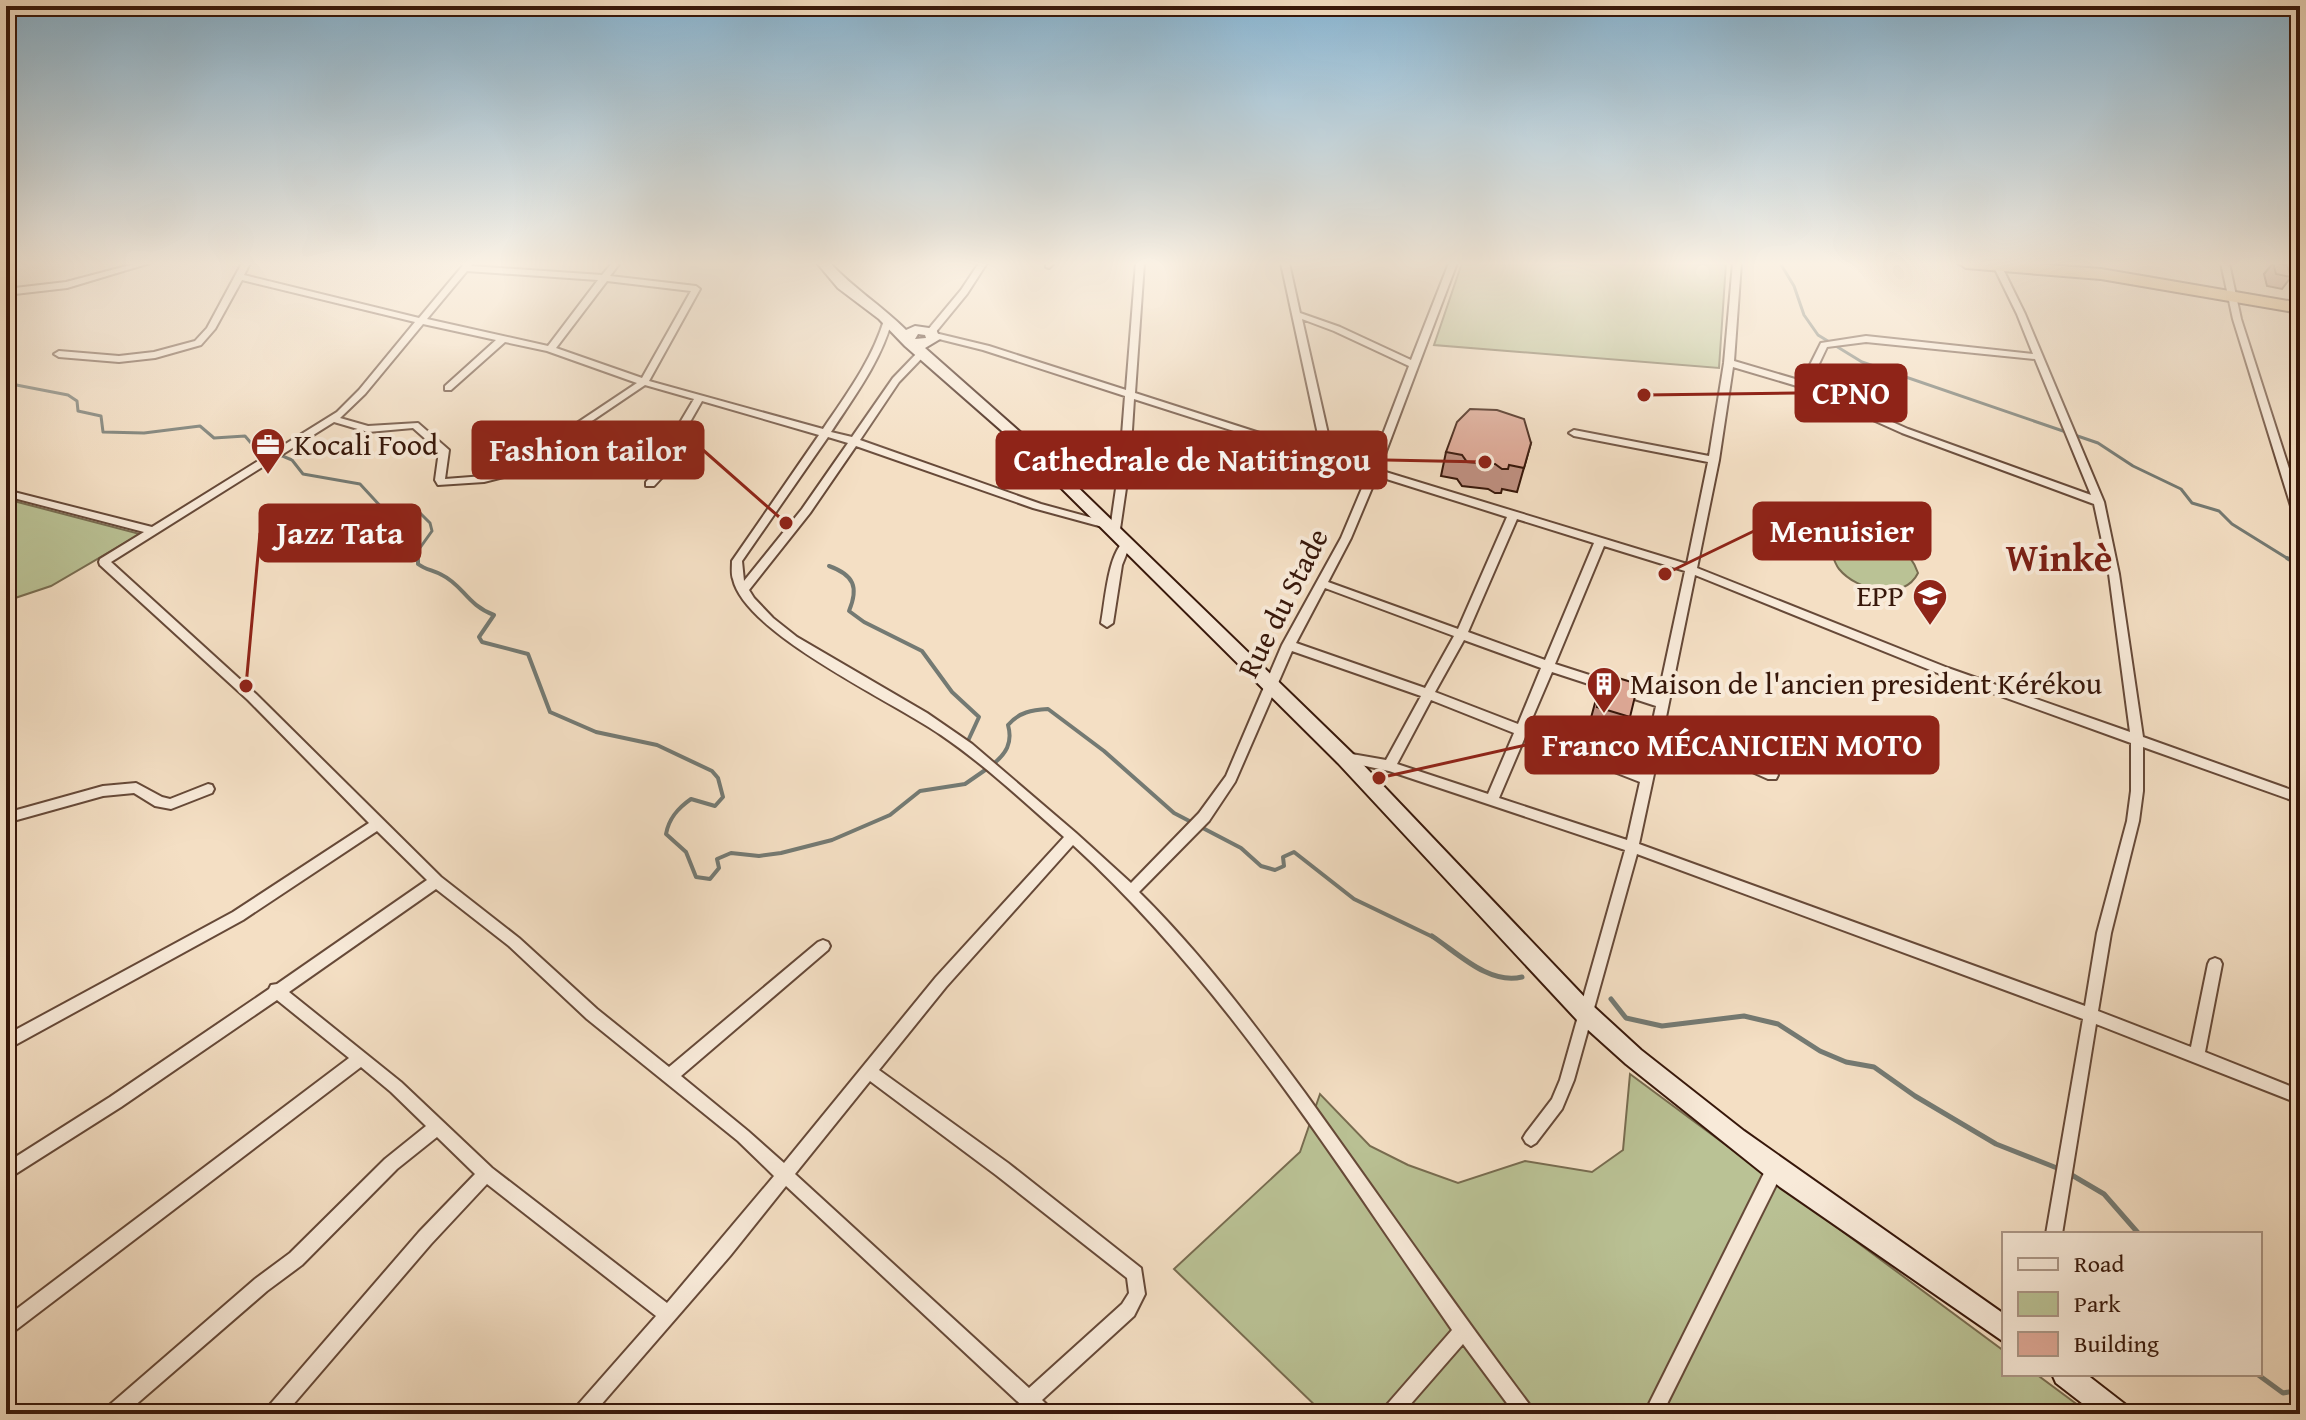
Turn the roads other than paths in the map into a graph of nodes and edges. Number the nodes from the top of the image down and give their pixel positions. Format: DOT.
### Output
graph roads {
  1 [pos="211,329"];
  2 [pos="415,329"];
  3 [pos="465,329"];
  4 [pos="565,329"];
  5 [pos="673,329"];
  6 [pos="885,329"];
  7 [pos="905,329"];
  8 [pos="930,329"];
  9 [pos="1135,329"];
  10 [pos="1299,329"];
  11 [pos="1338,329"];
  12 [pos="1428,329"];
  13 [pos="1732,329"];
  14 [pos="2026,329"];
  15 [pos="2242,329"];
  16 [pos="504,338"];
  17 [pos="921,339"];
  18 [pos="550,349"];
  19 [pos="59,354"];
  20 [pos="2039,357"];
  21 [pos="1729,363"];
  22 [pos="1414,365"];
  23 [pos="644,382"];
  24 [pos="1804,386"];
  25 [pos="448,388"];
  26 [pos="1131,395"];
  27 [pos="700,397"];
  28 [pos="333,419"];
  29 [pos="824,433"];
  30 [pos="1574,433"];
  31 [pos="853,441"];
  32 [pos="1328,458"];
  33 [pos="1714,460"];
  34 [pos="2286,468"];
  35 [pos="1374,473"];
  36 [pos="2300,474"];
  37 [pos="650,484"];
  38 [pos="6,493"];
  39 [pos="2099,502"];
  40 [pos="1513,516"];
  41 [pos="2300,519"];
  42 [pos="154,531"];
  43 [pos="1116,535"];
  44 [pos="1600,542"];
  45 [pos="1690,569"];
  46 [pos="1321,583"];
  47 [pos="744,589"];
  48 [pos="1107,623"];
  49 [pos="1461,634"];
  50 [pos="1288,645"];
  51 [pos="1548,666"];
  52 [pos="1269,685"];
  53 [pos="1428,694"];
  54 [pos="1661,703"];
  55 [pos="1657,724"];
  56 [pos="1521,732"];
  57 [pos="2137,740"];
  58 [pos="1345,758"];
  59 [pos="1389,766"];
  60 [pos="1772,775"];
  61 [pos="1646,779"];
  62 [pos="208,789"];
  63 [pos="2300,798"];
  64 [pos="1492,800"];
  65 [pos="6,818"];
  66 [pos="379,823"];
  67 [pos="1072,837"];
  68 [pos="1632,847"];
  69 [pos="436,881"];
  70 [pos="1130,893"];
  71 [pos="823,946"];
  72 [pos="2215,964"];
  73 [pos="276,990"];
  74 [pos="1585,1013"];
  75 [pos="2091,1015"];
  76 [pos="6,1043"];
  77 [pos="2197,1055"];
  78 [pos="360,1059"];
  79 [pos="869,1071"];
  80 [pos="670,1076"];
  81 [pos="2300,1097"];
  82 [pos="437,1127"];
  83 [pos="1531,1138"];
  84 [pos="1775,1169"];
  85 [pos="6,1172"];
  86 [pos="486,1174"];
  87 [pos="785,1175"];
  88 [pos="2054,1232"];
  89 [pos="667,1314"];
  90 [pos="6,1327"];
  91 [pos="2002,1328"];
  92 [pos="1463,1331"];
  93 [pos="2068,1376"];
  94 [pos="1029,1400"];
  95 [pos="112,1414"];
  96 [pos="273,1414"];
  97 [pos="581,1414"];
  98 [pos="1044,1414"];
  99 [pos="1390,1414"];
  100 [pos="1526,1414"];
  101 [pos="1653,1414"];
  102 [pos="2117,1414"];
  1 -- 19 [label="street"];
  2 -- 28 [label="street"];
  3 -- 16 [label="street"];
  4 -- 18 [label="street"];
  5 -- 23 [label="street"];
  6 -- 29 [label="street"];
  7 -- 17 [label="street"];
  8 -- 17 [label="street"];
  9 -- 26 [label="street"];
  10 -- 32 [label="street"];
  11 -- 22 [label="street"];
  12 -- 22 [label="street, Rue du Stade"];
  13 -- 21 [label="street"];
  14 -- 20 [label="street"];
  15 -- 34 [label="street"];
  16 -- 18 [label="street"];
  16 -- 25 [label="street"];
  17 -- 26 [label="street"];
  17 -- 31 [label="street"];
  17 -- 43 [label="street"];
  18 -- 23 [label="street"];
  20 -- 24 [label="street"];
  20 -- 39 [label="street"];
  21 -- 24 [label="street"];
  21 -- 33 [label="street"];
  22 -- 35 [label="street, Rue du Stade"];
  23 -- 27 [label="street"];
  23 -- 28 [label="street"];
  24 -- 39 [label="street"];
  26 -- 32 [label="street"];
  26 -- 43 [label="street"];
  27 -- 29 [label="street"];
  27 -- 37 [label="street"];
  28 -- 42 [label="street"];
  29 -- 31 [label="street"];
  29 -- 47 [label="street"];
  30 -- 33 [label="street"];
  31 -- 43 [label="street"];
  31 -- 47 [label="street"];
  32 -- 35 [label="street"];
  33 -- 45 [label="street"];
  34 -- 36 [label="street"];
  34 -- 41 [label="street"];
  35 -- 40 [label="street"];
  35 -- 46 [label="street, Rue du Stade"];
  38 -- 42 [label="street"];
  39 -- 57 [label="street"];
  40 -- 44 [label="street"];
  40 -- 49 [label="street"];
  42 -- 66 [label="street"];
  43 -- 48 [label="street"];
  43 -- 52 [label="street"];
  44 -- 45 [label="street"];
  44 -- 51 [label="street"];
  45 -- 54 [label="street"];
  45 -- 57 [label="street"];
  46 -- 49 [label="street"];
  46 -- 50 [label="street, Rue du Stade"];
  47 -- 67 [label="street"];
  49 -- 51 [label="street"];
  49 -- 53 [label="street"];
  50 -- 52 [label="street, Rue du Stade"];
  50 -- 53 [label="street"];
  51 -- 54 [label="street"];
  51 -- 56 [label="street"];
  52 -- 58 [label="street"];
  52 -- 70 [label="street, Rue du Stade"];
  53 -- 56 [label="street"];
  53 -- 59 [label="street"];
  54 -- 55 [label="street"];
  55 -- 60 [label="street"];
  55 -- 61 [label="street"];
  56 -- 61 [label="street"];
  56 -- 64 [label="street"];
  57 -- 63 [label="street"];
  57 -- 75 [label="street"];
  58 -- 59 [label="street"];
  58 -- 74 [label="street"];
  59 -- 64 [label="street"];
  61 -- 68 [label="street"];
  62 -- 65 [label="street"];
  64 -- 68 [label="street"];
  66 -- 69 [label="street"];
  66 -- 76 [label="street"];
  67 -- 70 [label="street"];
  67 -- 79 [label="street"];
  68 -- 74 [label="street"];
  68 -- 75 [label="street"];
  69 -- 73 [label="street"];
  69 -- 80 [label="street"];
  70 -- 92 [label="street"];
  71 -- 80 [label="street"];
  72 -- 77 [label="street"];
  73 -- 78 [label="street"];
  73 -- 85 [label="street"];
  74 -- 83 [label="street"];
  74 -- 84 [label="street"];
  75 -- 77 [label="street"];
  75 -- 88 [label="street"];
  77 -- 81 [label="street"];
  78 -- 82 [label="street"];
  78 -- 90 [label="street"];
  79 -- 87 [label="street"];
  79 -- 94 [label="street"];
  80 -- 87 [label="street"];
  82 -- 86 [label="street"];
  82 -- 95 [label="street"];
  84 -- 91 [label="street"];
  84 -- 101 [label="street"];
  86 -- 89 [label="street"];
  86 -- 96 [label="street"];
  87 -- 89 [label="street"];
  87 -- 94 [label="street"];
  89 -- 97 [label="street"];
  92 -- 99 [label="street"];
  92 -- 100 [label="street"];
  93 -- 102 [label="street"];
  94 -- 98 [label="street"];
}
